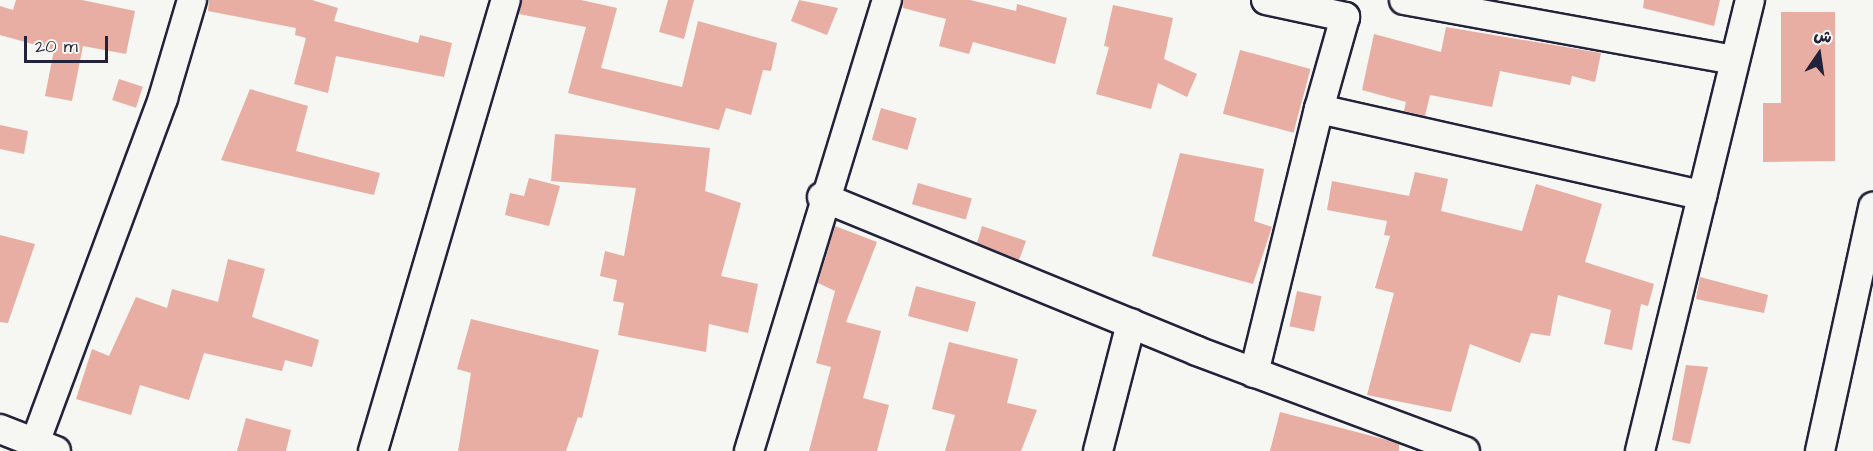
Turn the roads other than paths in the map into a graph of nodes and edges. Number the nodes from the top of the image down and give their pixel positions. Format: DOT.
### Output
graph roads {
  1 [pos="192,0"];
  2 [pos="506,0"];
  3 [pos="887,0"];
  4 [pos="1266,0"];
  5 [pos="1404,0"];
  6 [pos="1750,0"];
  7 [pos="1347,9"];
  8 [pos="1732,60"];
  9 [pos="1319,109"];
  10 [pos="1702,195"];
  11 [pos="822,198"];
  12 [pos="1872,201"];
  13 [pos="1131,323"];
  14 [pos="1254,373"];
  15 [pos="0,429"];
  16 [pos="1396,440"];
  17 [pos="46,446"];
  18 [pos="374,451"];
  19 [pos="749,451"];
  20 [pos="1098,451"];
  21 [pos="1465,451"];
  22 [pos="1640,451"];
  23 [pos="1820,451"];
  1 -- 17 [label="street"];
  2 -- 18 [label="street"];
  3 -- 11 [label="street"];
  4 -- 7 [label="street"];
  5 -- 8 [label="street"];
  6 -- 8 [label="street"];
  7 -- 9 [label="street"];
  8 -- 10 [label="street"];
  9 -- 10 [label="street"];
  9 -- 14 [label="street"];
  10 -- 22 [label="street"];
  11 -- 13 [label="street"];
  11 -- 19 [label="street"];
  12 -- 23 [label="street"];
  13 -- 14 [label="street"];
  13 -- 20 [label="street"];
  14 -- 16 [label="street"];
  15 -- 17 [label="street"];
  16 -- 21 [label="street"];
}
